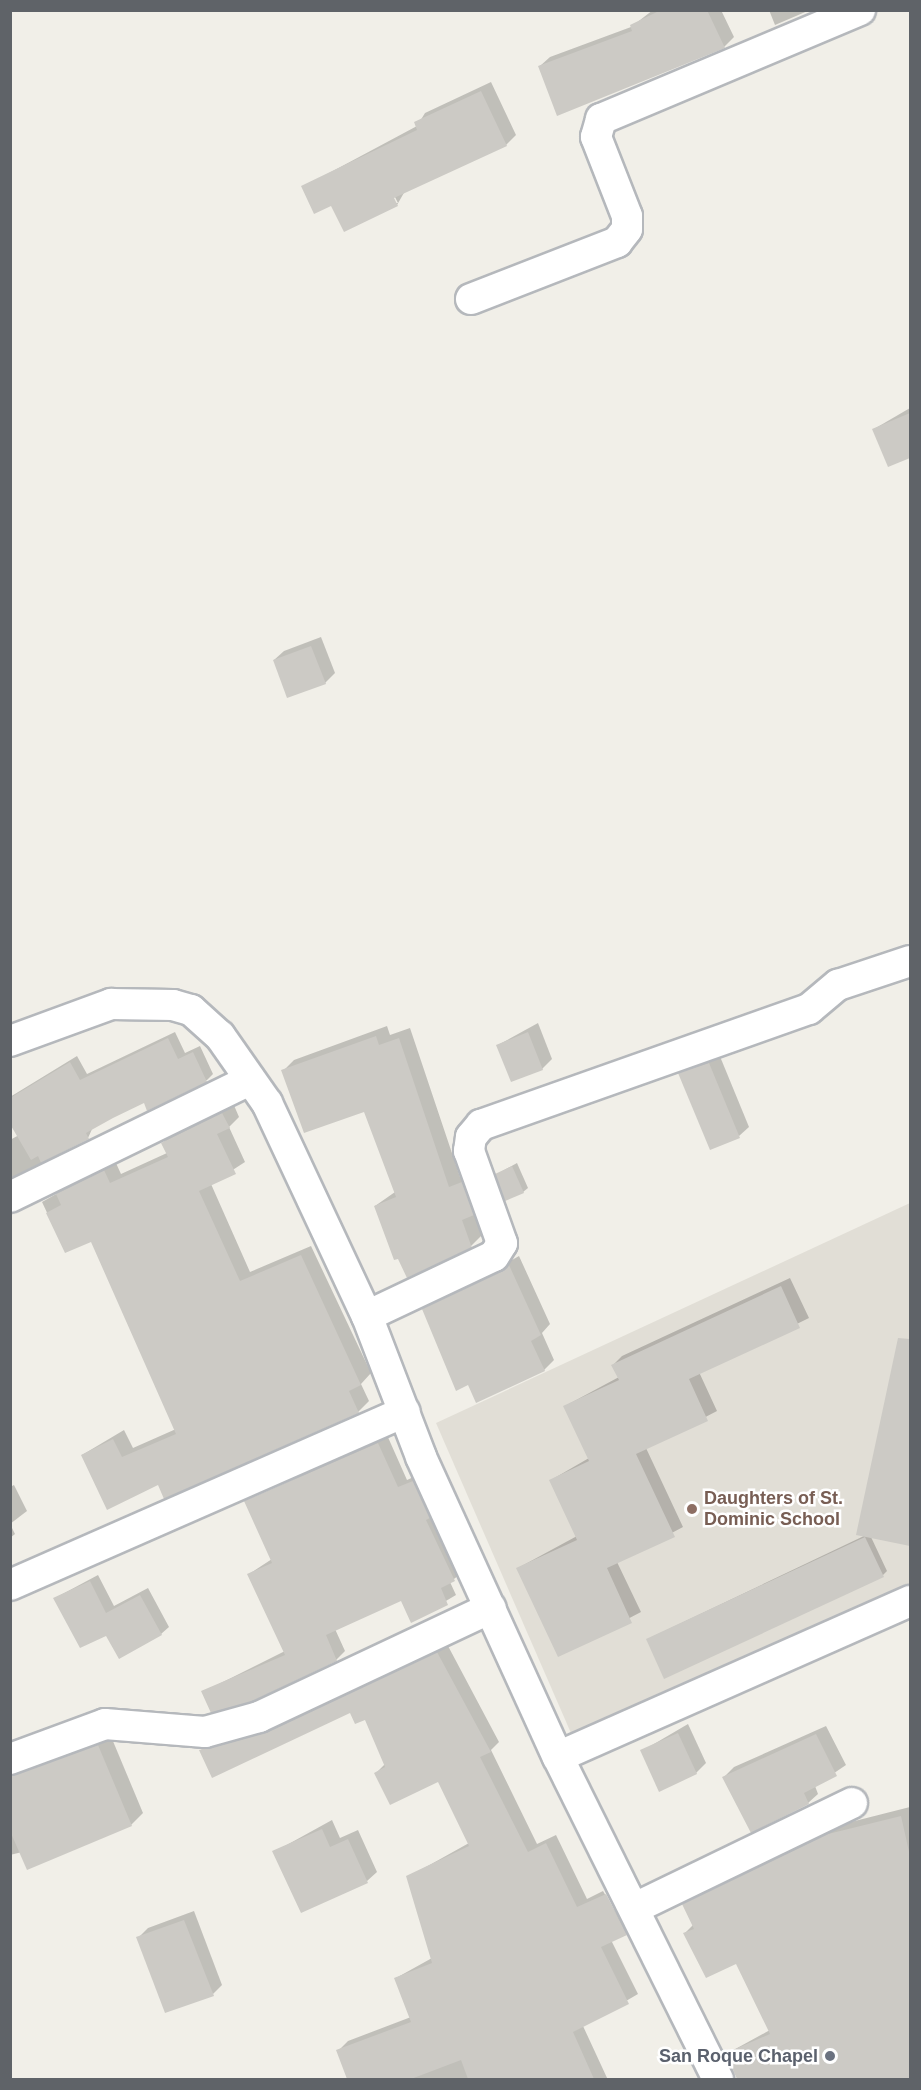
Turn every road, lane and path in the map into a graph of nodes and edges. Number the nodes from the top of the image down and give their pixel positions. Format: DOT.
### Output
graph roads {
  1 [pos="860,10"];
  2 [pos="471,299"];
  3 [pos="910,962"];
  4 [pos="10,1041"];
  5 [pos="249,1080"];
  6 [pos="10,1197"];
  7 [pos="367,1316"];
  8 [pos="405,1412"];
  9 [pos="10,1585"];
  10 [pos="910,1601"];
  11 [pos="491,1608"];
  12 [pos="558,1757"];
  13 [pos="10,1759"];
  14 [pos="852,1803"];
  15 [pos="635,1908"];
  16 [pos="718,2079"];
  1 -- 2 [label="street"];
  3 -- 7 [label="street"];
  4 -- 5 [label="street"];
  5 -- 6 [label="street"];
  5 -- 7 [label="street"];
  7 -- 8 [label="street"];
  8 -- 9 [label="street"];
  8 -- 11 [label="street"];
  10 -- 12 [label="street"];
  11 -- 12 [label="street"];
  11 -- 13 [label="street"];
  12 -- 15 [label="street"];
  14 -- 15 [label="street"];
  15 -- 16 [label="street"];
}
